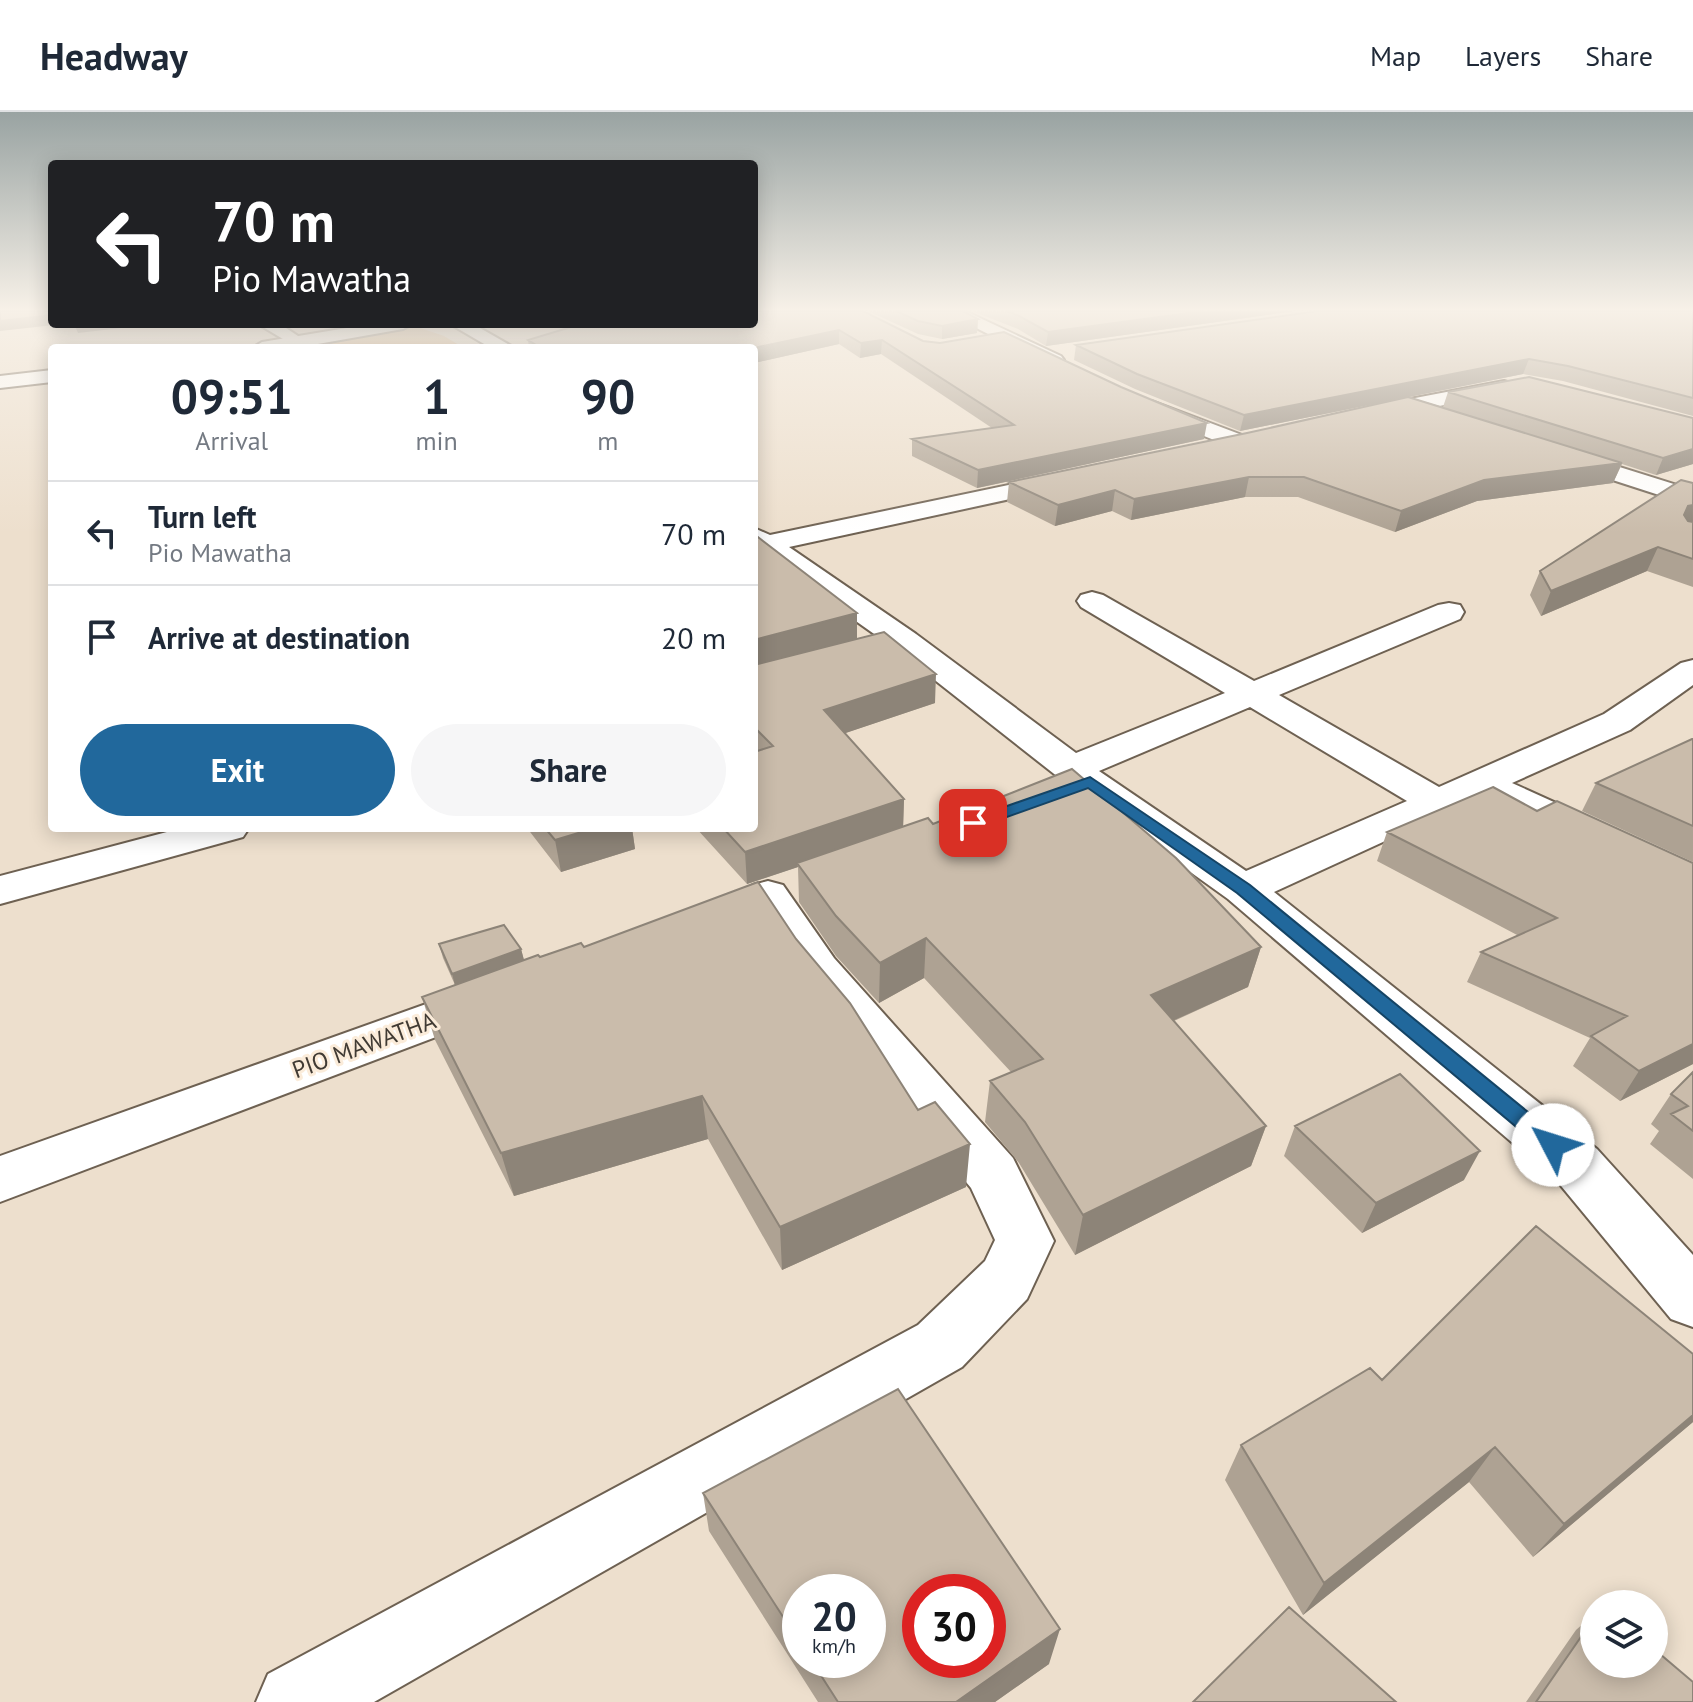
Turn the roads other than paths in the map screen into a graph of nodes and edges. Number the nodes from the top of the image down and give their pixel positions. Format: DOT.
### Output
graph roads {
  1 [pos="1512,385"];
  2 [pos="1127,396"];
  3 [pos="1405,405"];
  4 [pos="1346,419"];
  5 [pos="1450,420"];
  6 [pos="1272,436"];
  7 [pos="1242,443"];
  8 [pos="1541,449"];
  9 [pos="1196,453"];
  10 [pos="1088,475"];
  11 [pos="1693,498"];
  12 [pos="760,540"];
  13 [pos="1092,601"];
  14 [pos="1449,612"];
  15 [pos="905,641"];
  16 [pos="860,653"];
  17 [pos="1693,670"];
  18 [pos="1252,694"];
  19 [pos="1069,783"];
  20 [pos="1481,783"];
  21 [pos="1439,803"];
  22 [pos="214,832"];
  23 [pos="1693,881"];
  24 [pos="1243,889"];
  25 [pos="0,890"];
  26 [pos="768,896"];
  27 [pos="518,988"];
  28 [pos="0,1179"];
  29 [pos="1693,1299"];
  30 [pos="296,1702"];
  1 -- 3 [label="street"];
  2 -- 7 [label="street"];
  3 -- 4 [label="street"];
  3 -- 5 [label="street"];
  6 -- 7 [label="street"];
  7 -- 9 [label="street"];
  8 -- 11 [label="street"];
  10 -- 12 [label="street"];
  12 -- 15 [label="street"];
  13 -- 18 [label="street"];
  14 -- 18 [label="street"];
  15 -- 16 [label="street"];
  15 -- 19 [label="street"];
  17 -- 20 [label="street"];
  18 -- 19 [label="street"];
  18 -- 21 [label="street"];
  19 -- 24 [label="street"];
  20 -- 21 [label="street"];
  20 -- 23 [label="street"];
  21 -- 24 [label="street"];
  22 -- 25 [label="street"];
  24 -- 29 [label="street"];
  26 -- 30 [label="street"];
  27 -- 28 [label="street, PIO MAWATHA"];
}
